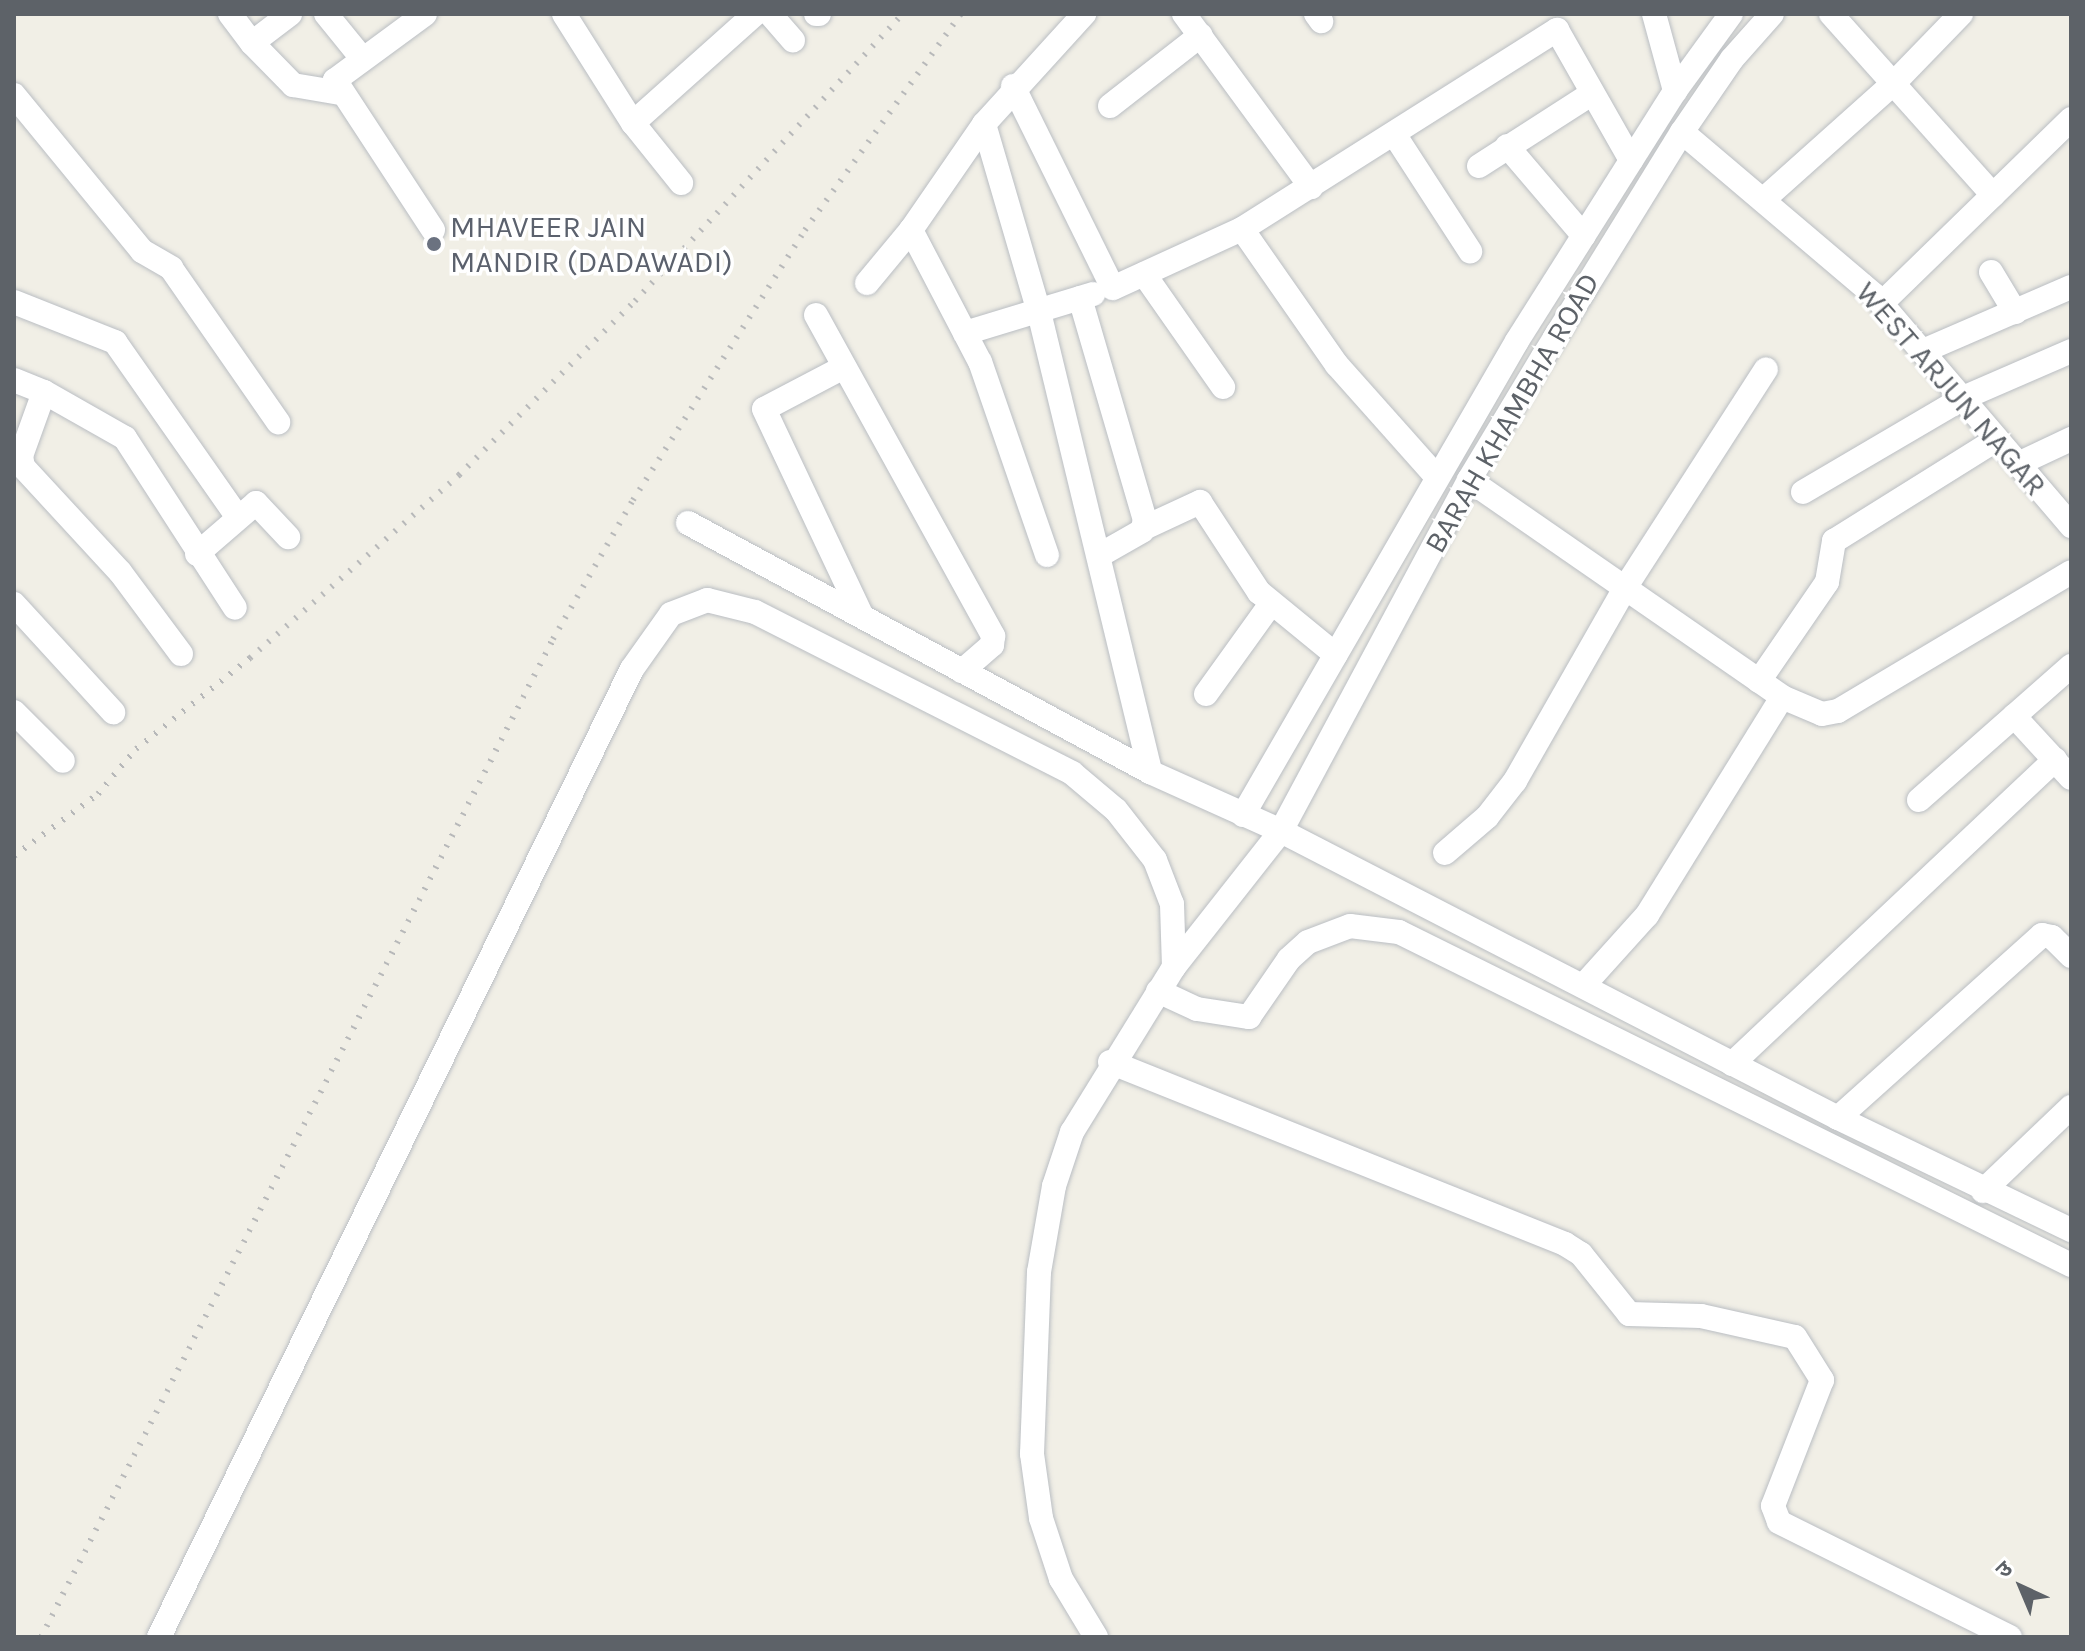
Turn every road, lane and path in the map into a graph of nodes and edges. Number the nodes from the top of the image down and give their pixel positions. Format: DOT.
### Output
graph roads {
  1 [pos="230,14"];
  2 [pos="290,14"];
  3 [pos="326,14"];
  4 [pos="425,14"];
  5 [pos="564,14"];
  6 [pos="755,14"];
  7 [pos="770,14"];
  8 [pos="1084,14"];
  9 [pos="1184,14"];
  10 [pos="1654,14"];
  11 [pos="1731,14"];
  12 [pos="1772,14"];
  13 [pos="1831,14"];
  14 [pos="1961,14"];
  15 [pos="1553,22"];
  16 [pos="1201,35"];
  17 [pos="793,40"];
  18 [pos="252,43"];
  19 [pos="361,57"];
  20 [pos="1895,82"];
  21 [pos="1013,86"];
  22 [pos="1675,91"];
  23 [pos="341,93"];
  24 [pos="1591,94"];
  25 [pos="14,95"];
  26 [pos="1110,106"];
  27 [pos="2071,120"];
  28 [pos="633,123"];
  29 [pos="984,124"];
  30 [pos="1682,132"];
  31 [pos="1394,134"];
  32 [pos="1507,146"];
  33 [pos="1631,160"];
  34 [pos="1479,166"];
  35 [pos="681,183"];
  36 [pos="1311,187"];
  37 [pos="1993,195"];
  38 [pos="1763,200"];
  39 [pos="1242,229"];
  40 [pos="433,230"];
  41 [pos="911,230"];
  42 [pos="1584,236"];
  43 [pos="1470,251"];
  44 [pos="1991,272"];
  45 [pos="1144,274"];
  46 [pos="867,283"];
  47 [pos="2071,287"];
  48 [pos="1113,288"];
  49 [pos="1080,298"];
  50 [pos="14,302"];
  51 [pos="1882,303"];
  52 [pos="1039,312"];
  53 [pos="2015,312"];
  54 [pos="816,315"];
  55 [pos="965,333"];
  56 [pos="1923,351"];
  57 [pos="2071,351"];
  58 [pos="844,367"];
  59 [pos="1766,369"];
  60 [pos="14,380"];
  61 [pos="1223,387"];
  62 [pos="44,392"];
  63 [pos="1963,398"];
  64 [pos="278,422"];
  65 [pos="1997,439"];
  66 [pos="2071,439"];
  67 [pos="2018,464"];
  68 [pos="1436,476"];
  69 [pos="1469,480"];
  70 [pos="1803,492"];
  71 [pos="237,516"];
  72 [pos="688,523"];
  73 [pos="2071,526"];
  74 [pos="1144,528"];
  75 [pos="288,537"];
  76 [pos="197,554"];
  77 [pos="1047,555"];
  78 [pos="1100,555"];
  79 [pos="2071,572"];
  80 [pos="1625,588"];
  81 [pos="14,604"];
  82 [pos="1270,605"];
  83 [pos="235,608"];
  84 [pos="862,616"];
  85 [pos="181,654"];
  86 [pos="1336,655"];
  87 [pos="2071,666"];
  88 [pos="962,671"];
  89 [pos="1759,681"];
  90 [pos="1206,694"];
  91 [pos="1782,697"];
  92 [pos="14,712"];
  93 [pos="113,712"];
  94 [pos="2014,716"];
  95 [pos="63,761"];
  96 [pos="2063,769"];
  97 [pos="1150,772"];
  98 [pos="1919,800"];
  99 [pos="1243,815"];
  100 [pos="1281,831"];
  101 [pos="1445,853"];
  102 [pos="2071,956"];
  103 [pos="1174,967"];
  104 [pos="1583,986"];
  105 [pos="1158,991"];
  106 [pos="1110,1062"];
  107 [pos="1732,1064"];
  108 [pos="2071,1107"];
  109 [pos="1838,1118"];
  110 [pos="1983,1191"];
  111 [pos="2071,1230"];
  112 [pos="2071,1265"];
  113 [pos="159,1637"];
  114 [pos="1096,1637"];
  115 [pos="2010,1637"];
  1 -- 18 [label="street"];
  2 -- 18 [label="street"];
  3 -- 19 [label="street"];
  4 -- 19 [label="street"];
  5 -- 28 [label="street"];
  6 -- 28 [label="street"];
  7 -- 17 [label="street"];
  8 -- 21 [label="street"];
  9 -- 16 [label="street"];
  10 -- 22 [label="street"];
  11 -- 22 [label="street, BARAH KHAMBHA ROAD"];
  12 -- 30 [label="street, BARAH KHAMBHA ROAD"];
  13 -- 20 [label="street"];
  14 -- 20 [label="street"];
  15 -- 24 [label="street"];
  15 -- 31 [label="street"];
  16 -- 26 [label="street"];
  16 -- 36 [label="street"];
  18 -- 23 [label="street"];
  19 -- 23 [label="street"];
  20 -- 37 [label="street"];
  20 -- 38 [label="street"];
  21 -- 29 [label="street"];
  21 -- 48 [label="street"];
  22 -- 33 [label="street, BARAH KHAMBHA ROAD"];
  23 -- 40 [label="street"];
  24 -- 32 [label="street"];
  24 -- 33 [label="street"];
  25 -- 64 [label="street"];
  27 -- 37 [label="street"];
  28 -- 35 [label="street"];
  29 -- 41 [label="street"];
  29 -- 52 [label="street"];
  30 -- 38 [label="street, WEST ARJUN NAGAR"];
  30 -- 69 [label="street, BARAH KHAMBHA ROAD"];
  31 -- 36 [label="street"];
  31 -- 43 [label="street"];
  32 -- 34 [label="street"];
  32 -- 42 [label="street"];
  33 -- 42 [label="street, BARAH KHAMBHA ROAD"];
  36 -- 39 [label="street"];
  37 -- 51 [label="street"];
  38 -- 51 [label="street, WEST ARJUN NAGAR"];
  39 -- 45 [label="street"];
  39 -- 68 [label="street"];
  41 -- 46 [label="street"];
  41 -- 55 [label="street"];
  42 -- 68 [label="street, BARAH KHAMBHA ROAD"];
  44 -- 53 [label="street"];
  45 -- 48 [label="street"];
  45 -- 61 [label="street"];
  47 -- 53 [label="street"];
  48 -- 49 [label="street"];
  49 -- 52 [label="street"];
  49 -- 74 [label="street"];
  50 -- 71 [label="street"];
  51 -- 56 [label="street, WEST ARJUN NAGAR"];
  52 -- 55 [label="street"];
  52 -- 78 [label="street"];
  53 -- 56 [label="street"];
  54 -- 58 [label="street"];
  55 -- 77 [label="street"];
  56 -- 63 [label="street, WEST ARJUN NAGAR"];
  57 -- 63 [label="street"];
  58 -- 84 [label="street"];
  58 -- 88 [label="street"];
  59 -- 80 [label="street"];
  60 -- 62 [label="street"];
  62 -- 76 [label="street"];
  62 -- 85 [label="street"];
  63 -- 65 [label="street, WEST ARJUN NAGAR"];
  63 -- 70 [label="street"];
  65 -- 67 [label="street, WEST ARJUN NAGAR"];
  65 -- 89 [label="street"];
  66 -- 67 [label="street"];
  67 -- 73 [label="street, WEST ARJUN NAGAR"];
  68 -- 86 [label="street, BARAH KHAMBHA ROAD"];
  69 -- 80 [label="street"];
  69 -- 100 [label="street, BARAH KHAMBHA ROAD"];
  71 -- 75 [label="street"];
  71 -- 76 [label="street"];
  72 -- 84 [label="street"];
  74 -- 78 [label="street"];
  74 -- 82 [label="street"];
  76 -- 83 [label="street"];
  78 -- 97 [label="street"];
  79 -- 91 [label="street"];
  80 -- 89 [label="street"];
  80 -- 101 [label="street"];
  81 -- 93 [label="street"];
  82 -- 86 [label="street"];
  82 -- 90 [label="street"];
  84 -- 88 [label="street"];
  86 -- 99 [label="street, BARAH KHAMBHA ROAD"];
  87 -- 94 [label="street"];
  88 -- 97 [label="street"];
  89 -- 91 [label="street"];
  91 -- 104 [label="street"];
  92 -- 95 [label="street"];
  94 -- 96 [label="street"];
  94 -- 98 [label="street"];
  96 -- 107 [label="street"];
  97 -- 99 [label="street"];
  99 -- 100 [label="street"];
  100 -- 103 [label="street, BARAH KHAMBHA ROAD"];
  100 -- 104 [label="street"];
  102 -- 109 [label="street"];
  103 -- 105 [label="street, BARAH KHAMBHA ROAD"];
  103 -- 113 [label="street"];
  104 -- 107 [label="street"];
  105 -- 106 [label="street, BARAH KHAMBHA ROAD"];
  105 -- 112 [label="street"];
  106 -- 114 [label="street, BARAH KHAMBHA ROAD"];
  106 -- 115 [label="street"];
  107 -- 109 [label="street"];
  108 -- 110 [label="street"];
  109 -- 110 [label="street"];
  110 -- 111 [label="street"];
}
